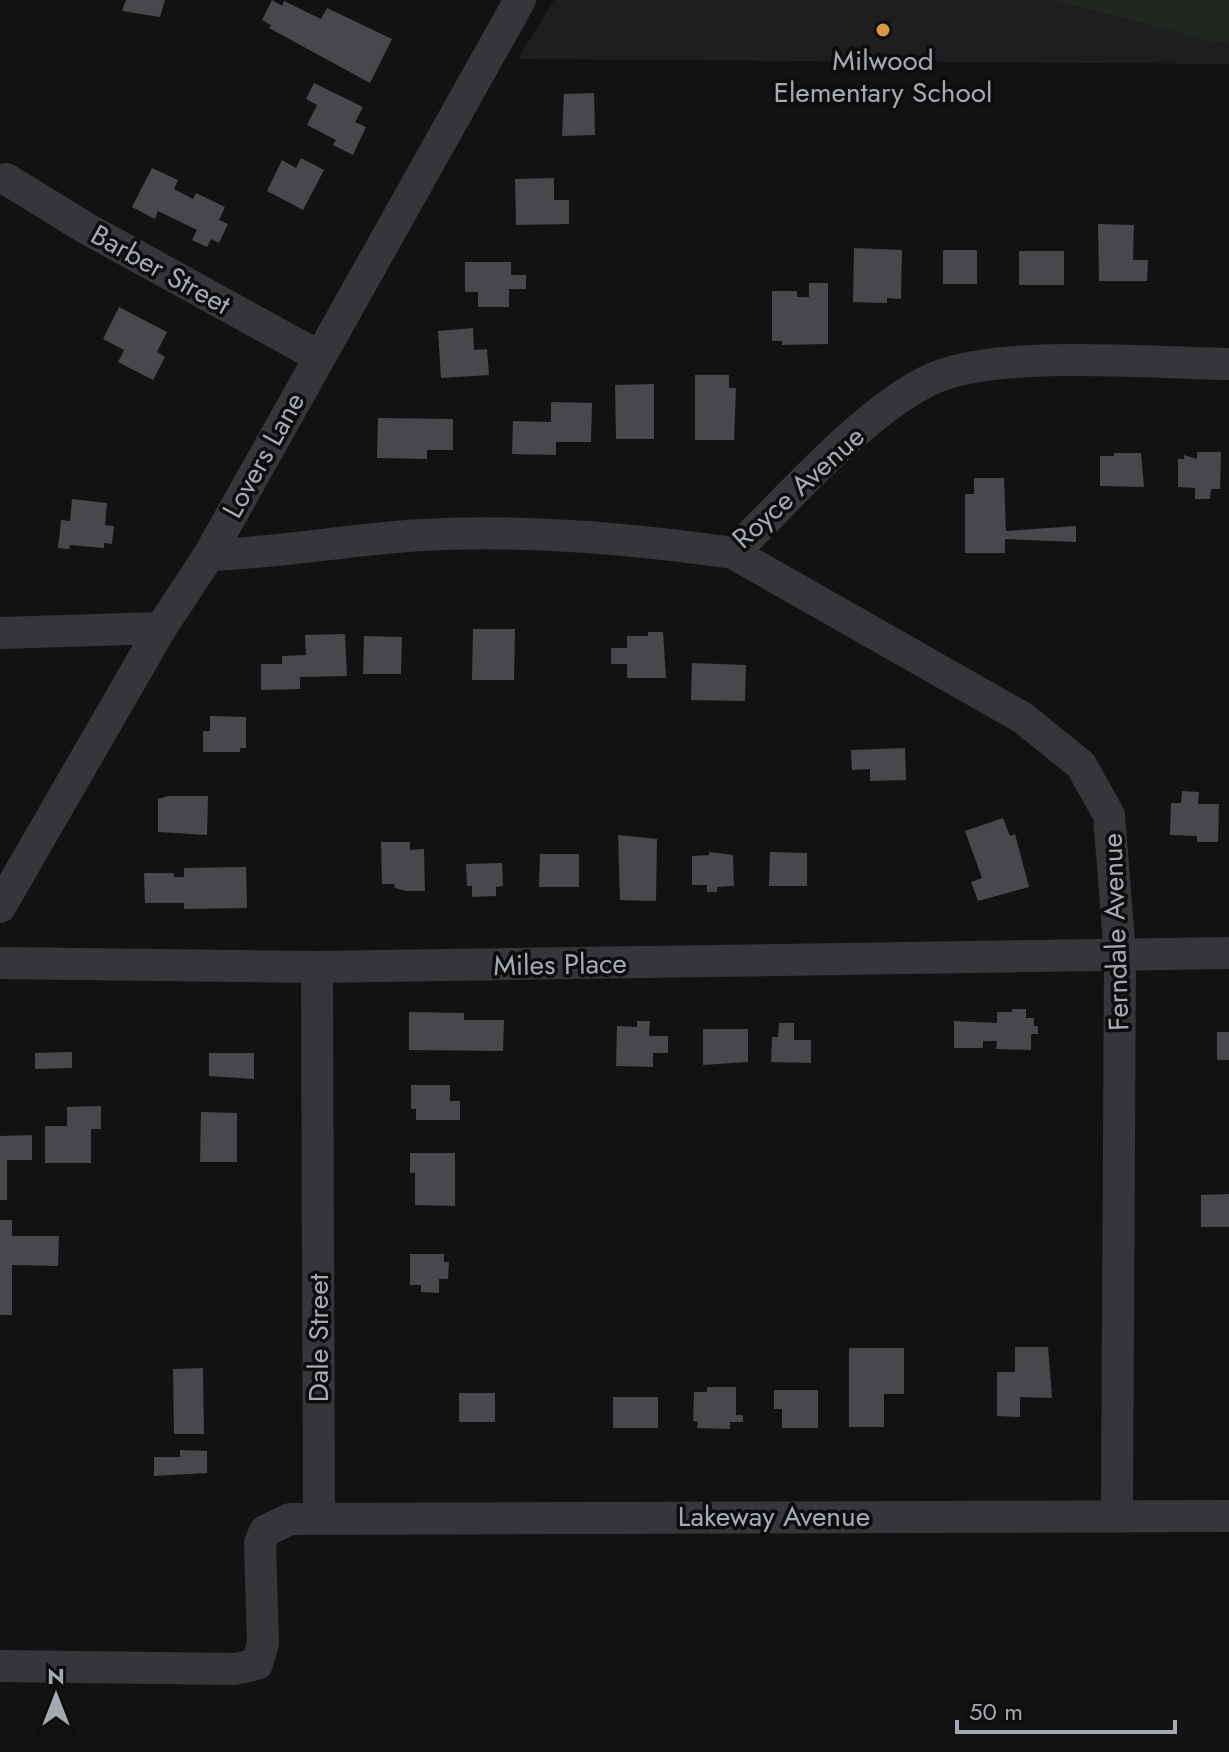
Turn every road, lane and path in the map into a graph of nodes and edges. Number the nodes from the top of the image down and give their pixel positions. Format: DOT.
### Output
graph roads {
  1 [pos="520,0"];
  2 [pos="6,179"];
  3 [pos="318,356"];
  4 [pos="1229,364"];
  5 [pos="733,553"];
  6 [pos="209,555"];
  7 [pos="161,628"];
  8 [pos="0,633"];
  9 [pos="4,889"];
  10 [pos="1229,953"];
  11 [pos="1120,955"];
  12 [pos="0,963"];
  13 [pos="317,967"];
  14 [pos="1117,1515"];
  15 [pos="319,1516"];
  16 [pos="1229,1516"];
  17 [pos="0,1666"];
  1 -- 3 [label="street, Lovers Lane"];
  2 -- 3 [label="street, Barber Street"];
  3 -- 6 [label="street, Lovers Lane"];
  4 -- 5 [label="street, Royce Avenue"];
  5 -- 6 [label="street, Royce Avenue"];
  5 -- 11 [label="street, Ferndale Avenue"];
  6 -- 7 [label="street, Lovers Lane"];
  7 -- 8 [label="street"];
  7 -- 9 [label="street, Lovers Lane"];
  10 -- 11 [label="street, Miles Place"];
  11 -- 13 [label="street, Miles Place"];
  11 -- 14 [label="street, Ferndale Avenue"];
  12 -- 13 [label="street, Miles Place"];
  13 -- 15 [label="street, Dale Street"];
  14 -- 15 [label="street, Lakeway Avenue"];
  14 -- 16 [label="street, Lakeway Avenue"];
  15 -- 17 [label="street"];
}
